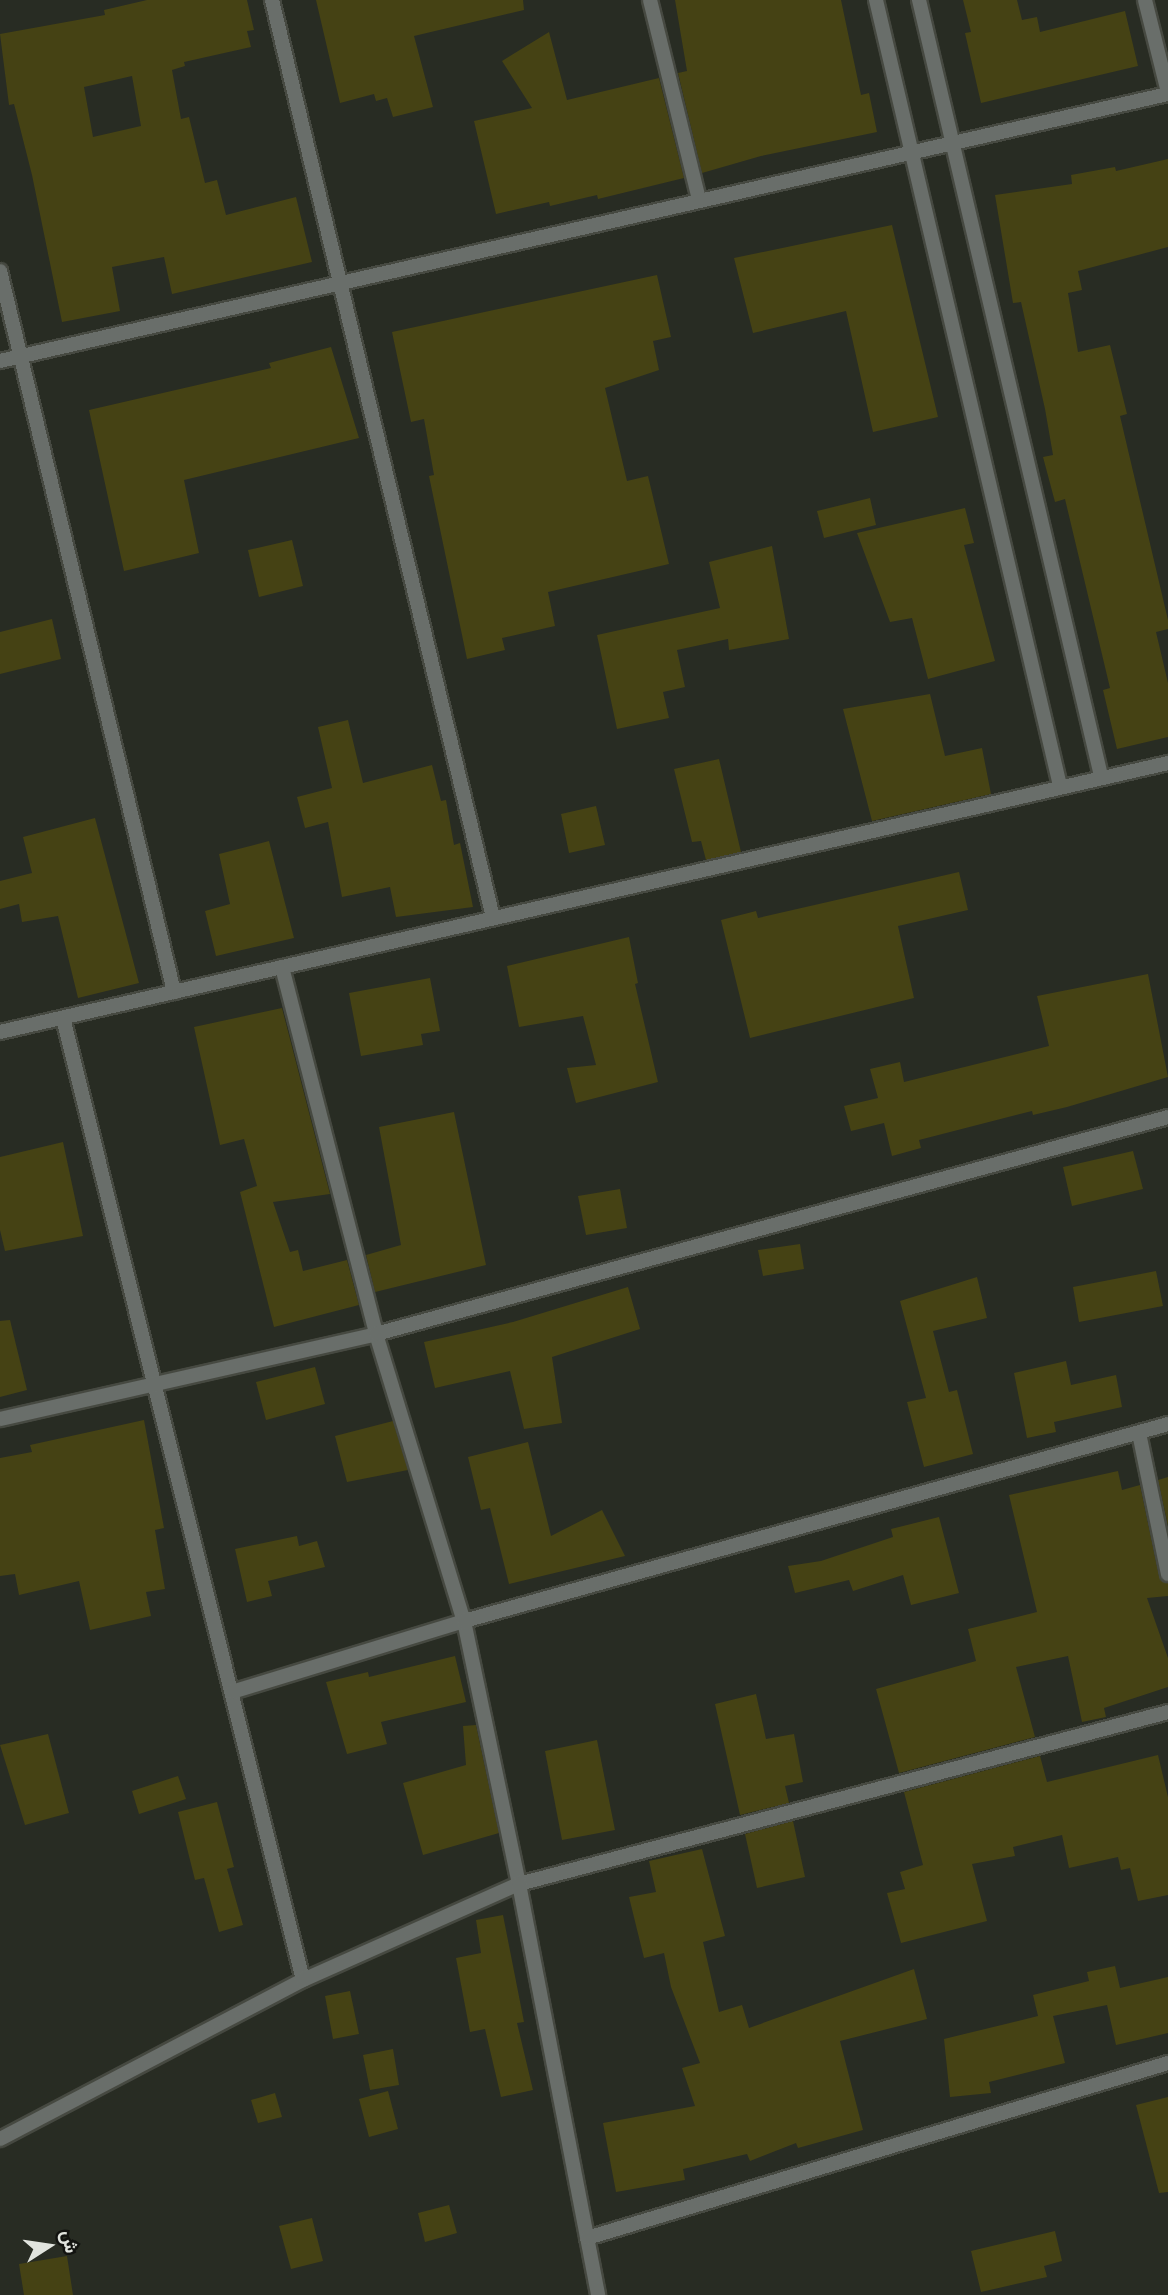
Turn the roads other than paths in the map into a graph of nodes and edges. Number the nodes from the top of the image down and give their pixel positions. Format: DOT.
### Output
graph roads {
  1 [pos="272,0"];
  2 [pos="650,0"];
  3 [pos="876,0"];
  4 [pos="919,0"];
  5 [pos="1145,0"];
  6 [pos="1168,93"];
  7 [pos="955,142"];
  8 [pos="913,151"];
  9 [pos="699,200"];
  10 [pos="0,271"];
  11 [pos="342,282"];
  12 [pos="21,355"];
  13 [pos="0,361"];
  14 [pos="1168,763"];
  15 [pos="1101,776"];
  16 [pos="1060,786"];
  17 [pos="493,918"];
  18 [pos="282,967"];
  19 [pos="174,992"];
  20 [pos="63,1018"];
  21 [pos="0,1032"];
  22 [pos="1168,1117"];
  23 [pos="376,1334"];
  24 [pos="154,1381"];
  25 [pos="0,1419"];
  26 [pos="1168,1424"];
  27 [pos="1139,1433"];
  28 [pos="1168,1574"];
  29 [pos="464,1621"];
  30 [pos="232,1692"];
  31 [pos="1168,1712"];
  32 [pos="519,1884"];
  33 [pos="303,1980"];
  34 [pos="1168,2063"];
  35 [pos="0,2139"];
  36 [pos="587,2238"];
  37 [pos="598,2295"];
  1 -- 11 [label="street"];
  2 -- 9 [label="street"];
  3 -- 8 [label="street"];
  4 -- 7 [label="street"];
  5 -- 6 [label="street"];
  6 -- 7 [label="street"];
  7 -- 8 [label="street"];
  7 -- 15 [label="street"];
  8 -- 9 [label="street"];
  8 -- 16 [label="street"];
  9 -- 11 [label="street"];
  10 -- 12 [label="street"];
  11 -- 12 [label="street"];
  11 -- 17 [label="street"];
  12 -- 13 [label="street"];
  12 -- 19 [label="street"];
  14 -- 15 [label="street"];
  15 -- 16 [label="street"];
  16 -- 17 [label="street"];
  17 -- 18 [label="street"];
  18 -- 19 [label="street"];
  18 -- 23 [label="street"];
  19 -- 20 [label="street"];
  20 -- 21 [label="street"];
  20 -- 24 [label="street"];
  22 -- 23 [label="street"];
  23 -- 24 [label="street"];
  23 -- 29 [label="street"];
  24 -- 25 [label="street"];
  24 -- 30 [label="street"];
  26 -- 27 [label="street"];
  27 -- 28 [label="street"];
  27 -- 29 [label="street"];
  29 -- 30 [label="street"];
  29 -- 32 [label="street"];
  30 -- 33 [label="street"];
  31 -- 32 [label="street"];
  32 -- 33 [label="street"];
  32 -- 36 [label="street"];
  33 -- 35 [label="street"];
  34 -- 36 [label="street"];
  36 -- 37 [label="street"];
}
